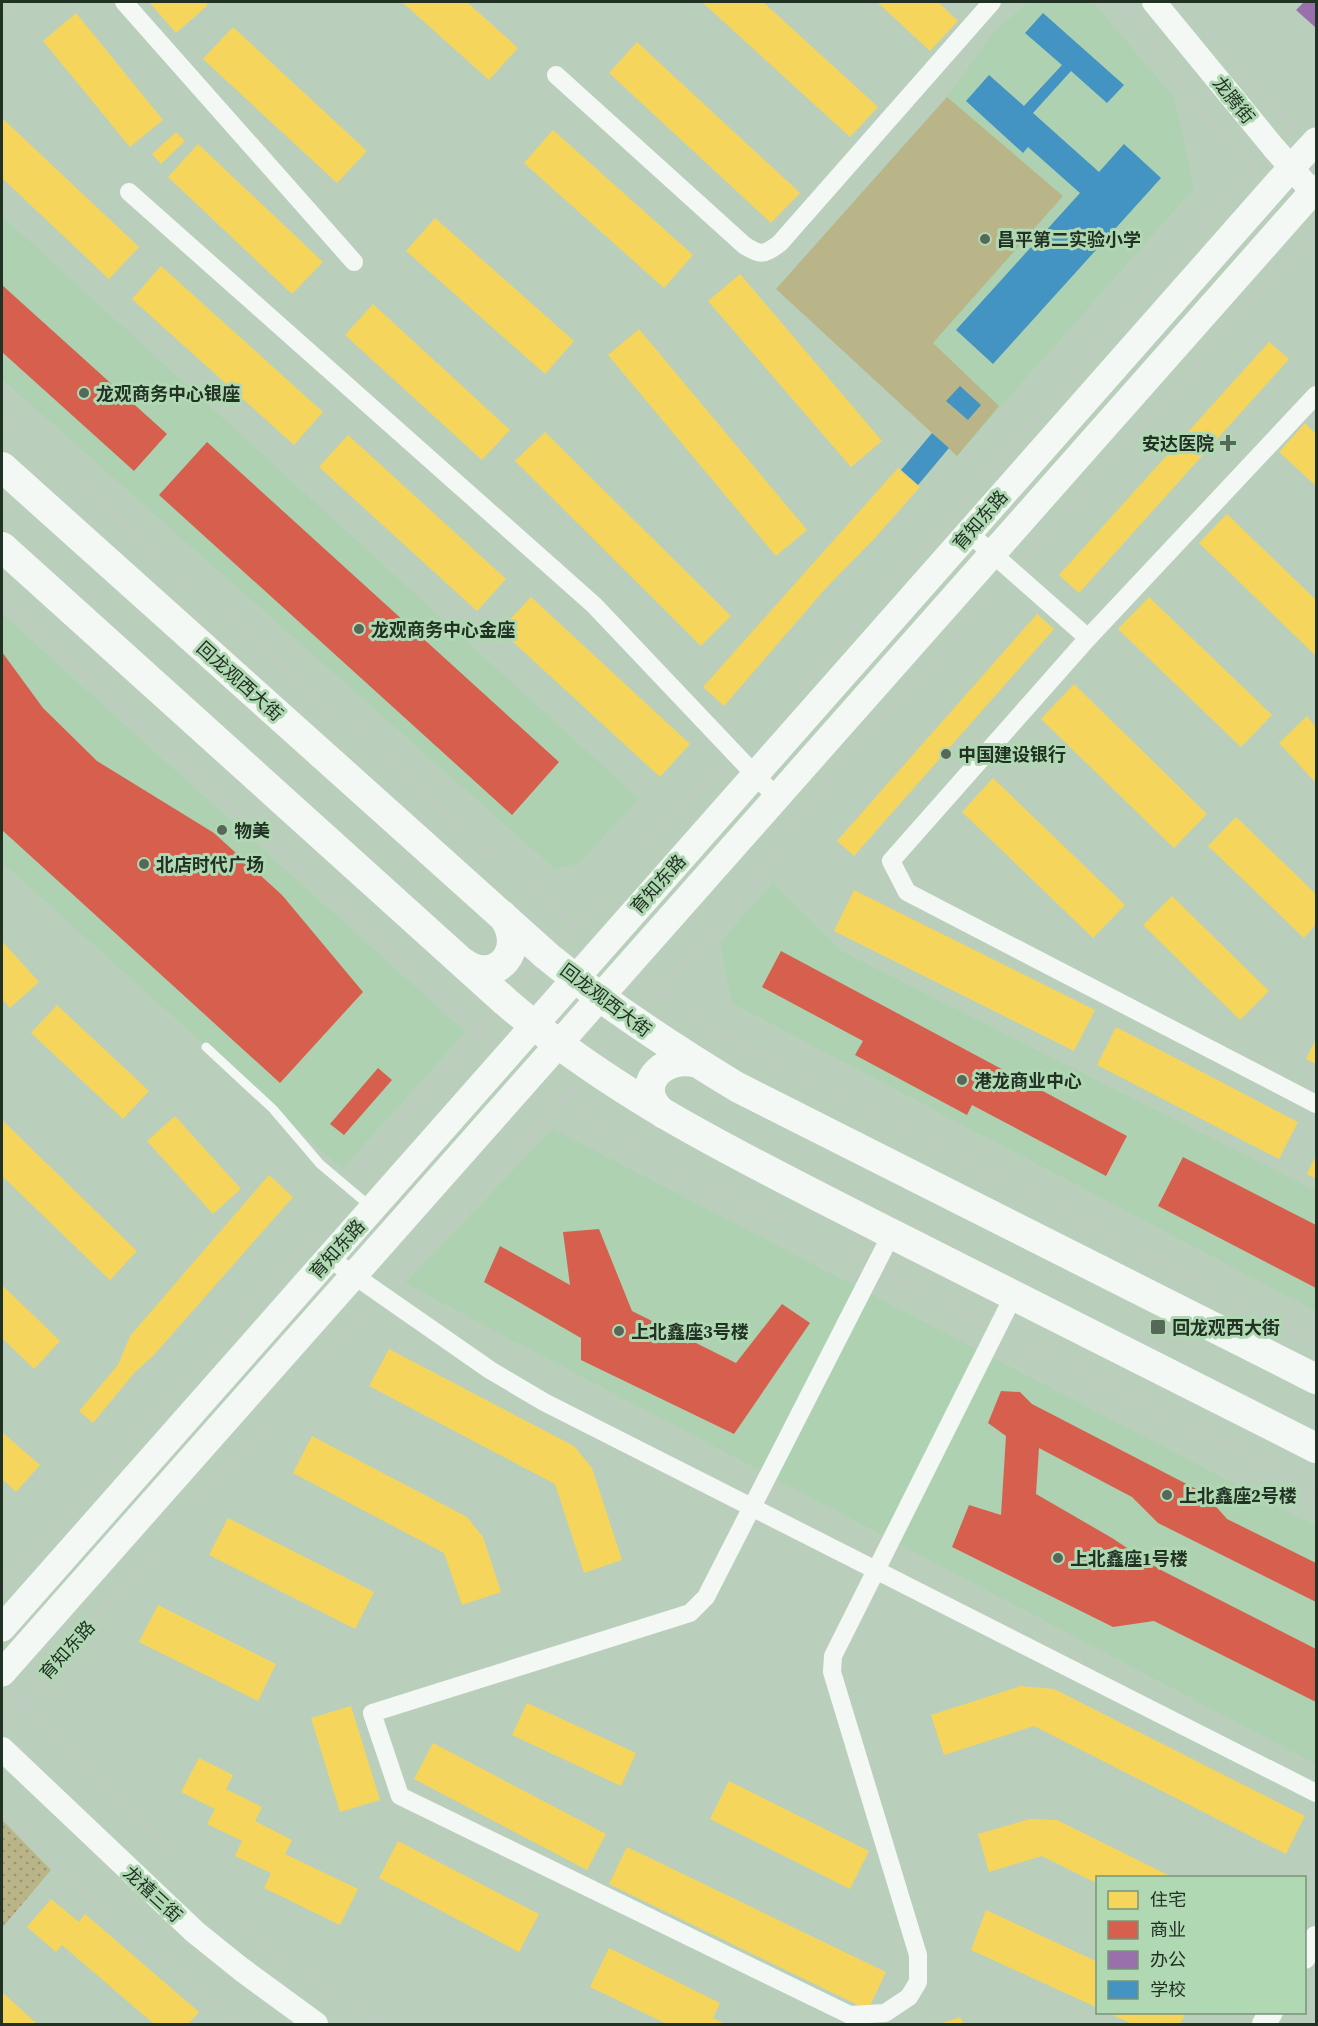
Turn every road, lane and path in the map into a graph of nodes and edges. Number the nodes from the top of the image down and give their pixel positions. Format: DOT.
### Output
graph roads {
  1 [pos="124,2"];
  2 [pos="992,2"];
  3 [pos="1121,2"];
  4 [pos="1154,2"];
  5 [pos="1198,21"];
  6 [pos="556,75"];
  7 [pos="1274,105"];
  8 [pos="1317,141"];
  9 [pos="1234,149"];
  10 [pos="1291,168"];
  11 [pos="1235,190"];
  12 [pos="129,192"];
  13 [pos="1315,192"];
  14 [pos="1317,229"];
  15 [pos="354,262"];
  16 [pos="1317,395"];
  17 [pos="2,415"];
  18 [pos="2,467"];
  19 [pos="969,532"];
  20 [pos="2,547"];
  21 [pos="993,554"];
  22 [pos="1013,572"];
  23 [pos="2,600"];
  24 [pos="1088,638"];
  25 [pos="787,703"];
  26 [pos="746,765"];
  27 [pos="777,798"];
  28 [pos="502,915"];
  29 [pos="562,916"];
  30 [pos="548,956"];
  31 [pos="462,962"];
  32 [pos="575,979"];
  33 [pos="668,980"];
  34 [pos="600,997"];
  35 [pos="506,1002"];
  36 [pos="678,1005"];
  37 [pos="466,1020"];
  38 [pos="534,1025"];
  39 [pos="558,1045"];
  40 [pos="206,1047"];
  41 [pos="698,1064"];
  42 [pos="1317,1104"];
  43 [pos="578,1110"];
  44 [pos="663,1114"];
  45 [pos="543,1122"];
  46 [pos="349,1189"];
  47 [pos="373,1208"];
  48 [pos="891,1233"];
  49 [pos="329,1257"];
  50 [pos="874,1267"];
  51 [pos="354,1275"];
  52 [pos="382,1294"];
  53 [pos="1014,1296"];
  54 [pos="997,1330"];
  55 [pos="1317,1341"];
  56 [pos="1317,1380"];
  57 [pos="1317,1448"];
  58 [pos="1317,1491"];
  59 [pos="752,1507"];
  60 [pos="876,1570"];
  61 [pos="2,1588"];
  62 [pos="2,1628"];
  63 [pos="5,1681"];
  64 [pos="22,1701"];
  65 [pos="2,1724"];
  66 [pos="2,1749"];
  67 [pos="1317,1793"];
  68 [pos="2,1814"];
  69 [pos="1317,1862"];
  70 [pos="1306,1880"];
  71 [pos="1317,1938"];
  72 [pos="1306,1955"];
  73 [pos="1317,2016"];
  74 [pos="245,2025"];
  75 [pos="316,2025"];
  76 [pos="382,2025"];
  77 [pos="1311,2025"];
  1 -- 15 [label="street"];
  2 -- 6 [label="street"];
  3 -- 9 [label="path"];
  4 -- 10 [label="street, 龙腾街"];
  5 -- 7 [label="path"];
  8 -- 10 [label="main road, 育知东路"];
  10 -- 13 [label="street, 龙腾街"];
  10 -- 19 [label="main road, 育知东路"];
  11 -- 25 [label="path"];
  12 -- 26 [label="street"];
  13 -- 21 [label="main road, 育知东路"];
  14 -- 22 [label="path"];
  16 -- 24 [label="street"];
  17 -- 29 [label="path"];
  18 -- 28 [label="main road, 回龙观西大街"];
  19 -- 21 [label="street"];
  19 -- 26 [label="main road, 育知东路"];
  20 -- 31 [label="main road"];
  21 -- 22 [label="street"];
  21 -- 27 [label="main road, 育知东路"];
  22 -- 24 [label="street"];
  22 -- 33 [label="path"];
  23 -- 37 [label="path"];
  24 -- 42 [label="street"];
  26 -- 27 [label="street"];
  26 -- 30 [label="path"];
  26 -- 32 [label="main road, 育知东路"];
  27 -- 34 [label="main road, 育知东路"];
  28 -- 30 [label="main road, 回龙观西大街"];
  28 -- 31 [label="main road"];
  30 -- 32 [label="main road, 回龙观西大街"];
  30 -- 35 [label="path"];
  31 -- 35 [label="main road"];
  32 -- 34 [label="main road, 回龙观西大街"];
  32 -- 38 [label="main road, 育知东路"];
  34 -- 39 [label="main road, 育知东路"];
  34 -- 41 [label="main road, 回龙观西大街"];
  35 -- 38 [label="main road"];
  35 -- 46 [label="path"];
  36 -- 55 [label="path"];
  38 -- 39 [label="main road"];
  38 -- 47 [label="main road, 育知东路"];
  39 -- 44 [label="main road"];
  39 -- 51 [label="main road, 育知东路"];
  40 -- 46 [label="lane"];
  41 -- 44 [label="main road"];
  41 -- 56 [label="main road, 回龙观西大街"];
  43 -- 50 [label="path"];
  44 -- 48 [label="main road"];
  45 -- 52 [label="path, 育知东路"];
  46 -- 47 [label="lane"];
  46 -- 61 [label="path"];
  47 -- 49 [label="main road, 育知东路"];
  48 -- 50 [label="street"];
  48 -- 53 [label="main road"];
  49 -- 51 [label="street"];
  49 -- 62 [label="main road, 育知东路"];
  50 -- 54 [label="path"];
  50 -- 59 [label="street"];
  51 -- 52 [label="street"];
  51 -- 63 [label="main road, 育知东路"];
  52 -- 59 [label="street"];
  52 -- 64 [label="path, 育知东路"];
  53 -- 54 [label="street"];
  53 -- 57 [label="main road"];
  54 -- 58 [label="path"];
  54 -- 60 [label="street"];
  59 -- 60 [label="street"];
  59 -- 60 [label="street"];
  60 -- 67 [label="street"];
  63 -- 64 [label="path"];
  64 -- 65 [label="path, 育知东路"];
  64 -- 76 [label="path"];
  66 -- 75 [label="street, 龙禧三街"];
  68 -- 74 [label="path"];
  69 -- 70 [label="path"];
  71 -- 72 [label="street"];
  73 -- 77 [label="path"];
}
